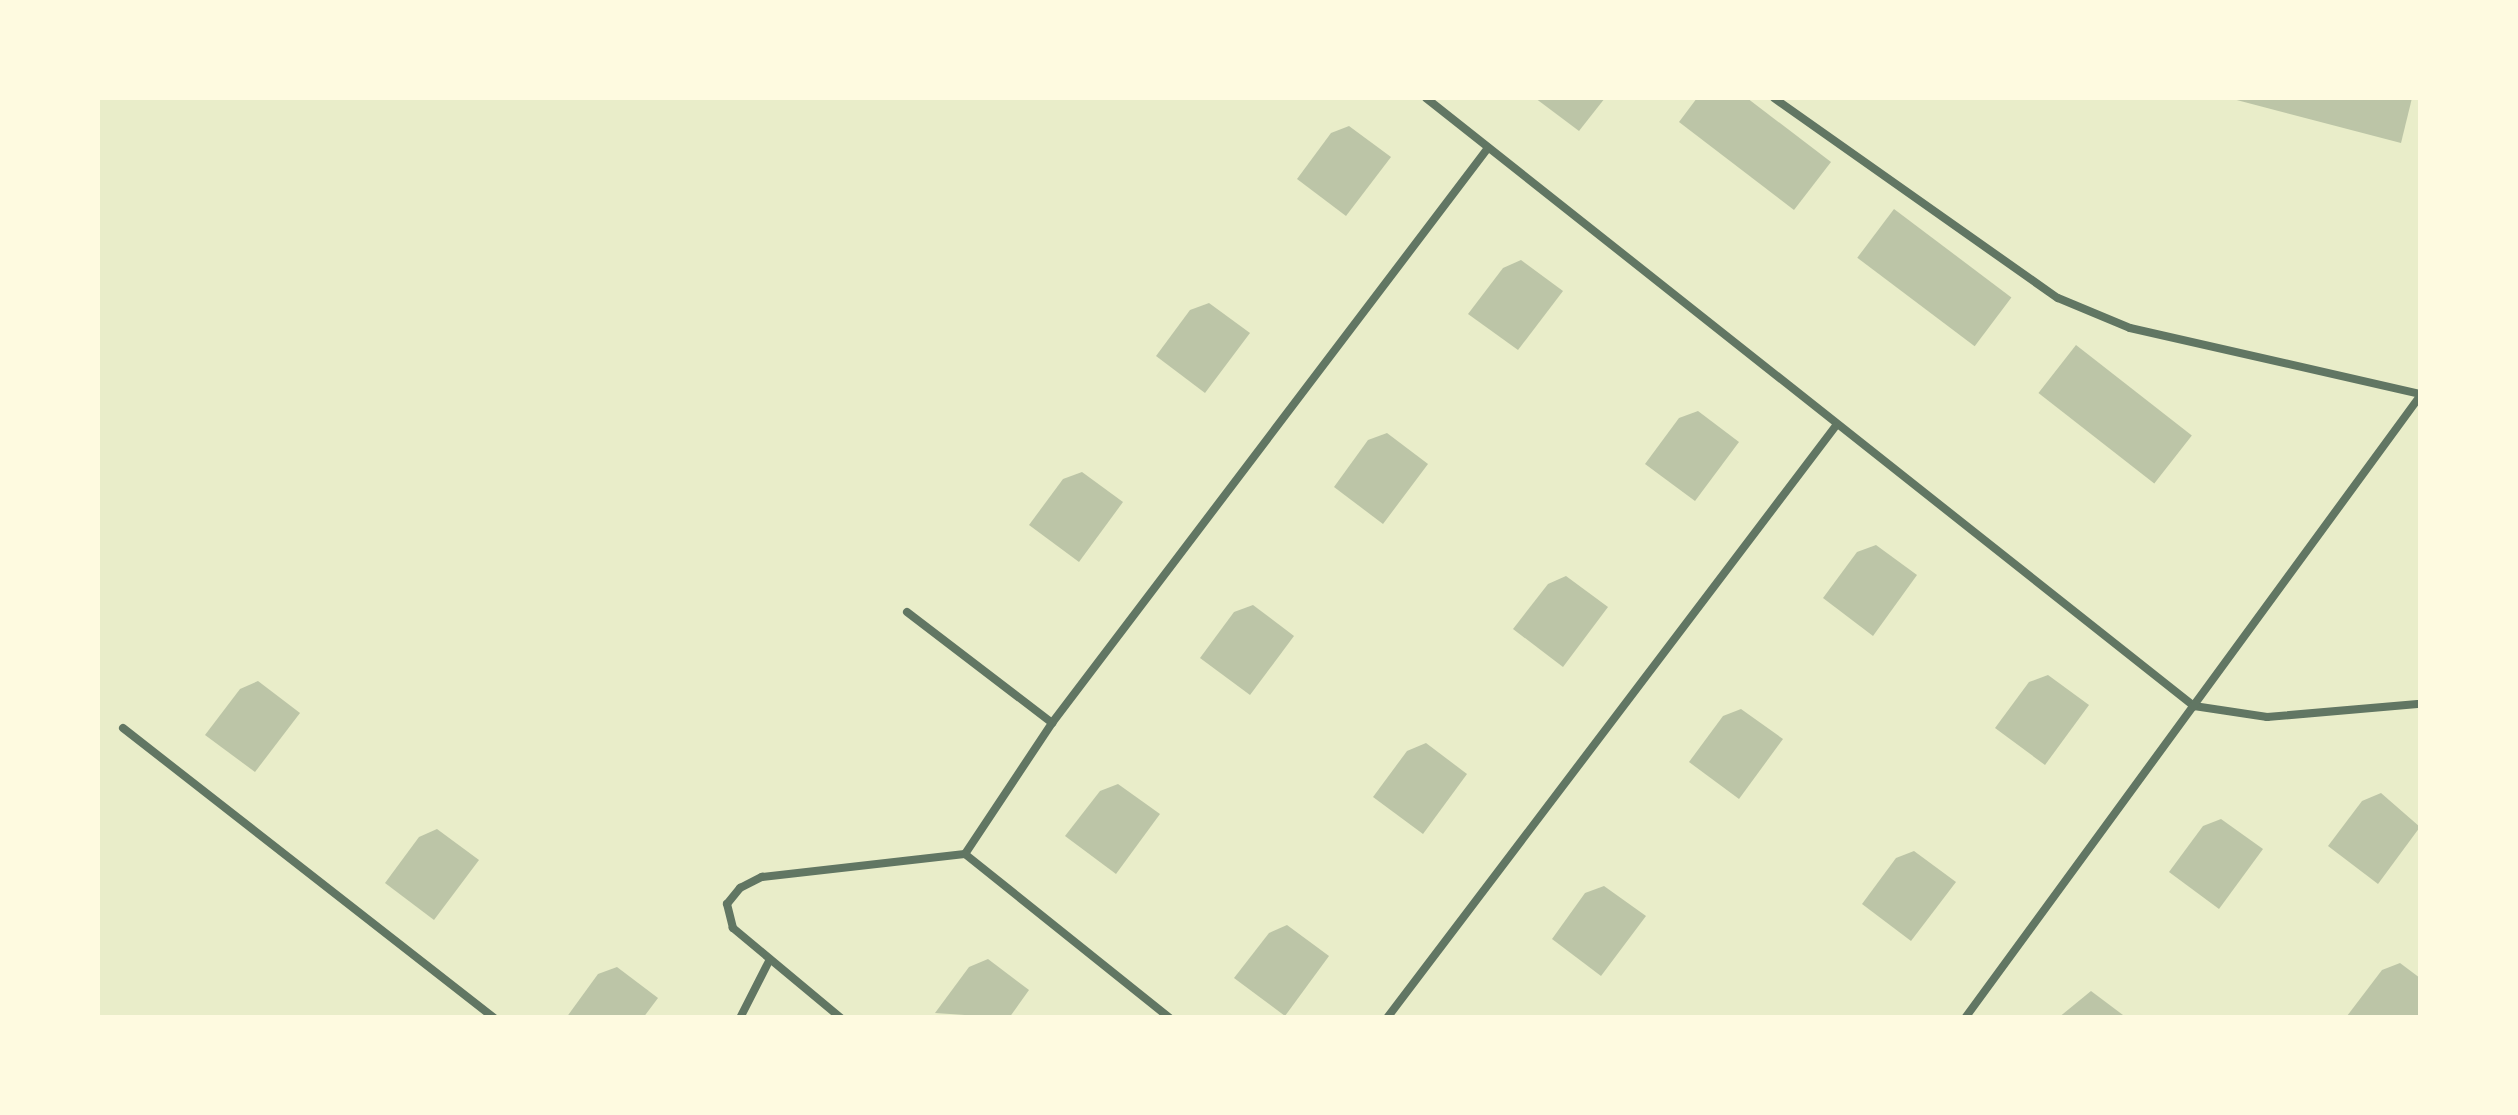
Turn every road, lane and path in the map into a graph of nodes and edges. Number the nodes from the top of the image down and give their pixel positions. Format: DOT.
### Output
graph roads {
  1 [pos="1426,98"];
  2 [pos="1774,98"];
  3 [pos="1488,148"];
  4 [pos="2420,395"];
  5 [pos="1835,426"];
  6 [pos="907,612"];
  7 [pos="2420,704"];
  8 [pos="2194,706"];
  9 [pos="1052,723"];
  10 [pos="123,728"];
  11 [pos="964,854"];
  12 [pos="769,961"];
  13 [pos="494,1018"];
  14 [pos="740,1018"];
  15 [pos="841,1018"];
  16 [pos="1170,1018"];
  17 [pos="1388,1018"];
  18 [pos="1965,1018"];
  1 -- 3 [label="lane"];
  2 -- 4 [label="lane"];
  3 -- 5 [label="lane"];
  3 -- 9 [label="lane"];
  4 -- 8 [label="lane"];
  5 -- 8 [label="lane"];
  5 -- 17 [label="lane"];
  6 -- 9 [label="lane"];
  7 -- 8 [label="lane"];
  8 -- 18 [label="lane"];
  9 -- 11 [label="lane"];
  10 -- 13 [label="lane"];
  11 -- 12 [label="lane"];
  11 -- 16 [label="lane"];
  12 -- 14 [label="lane"];
  12 -- 15 [label="lane"];
}
